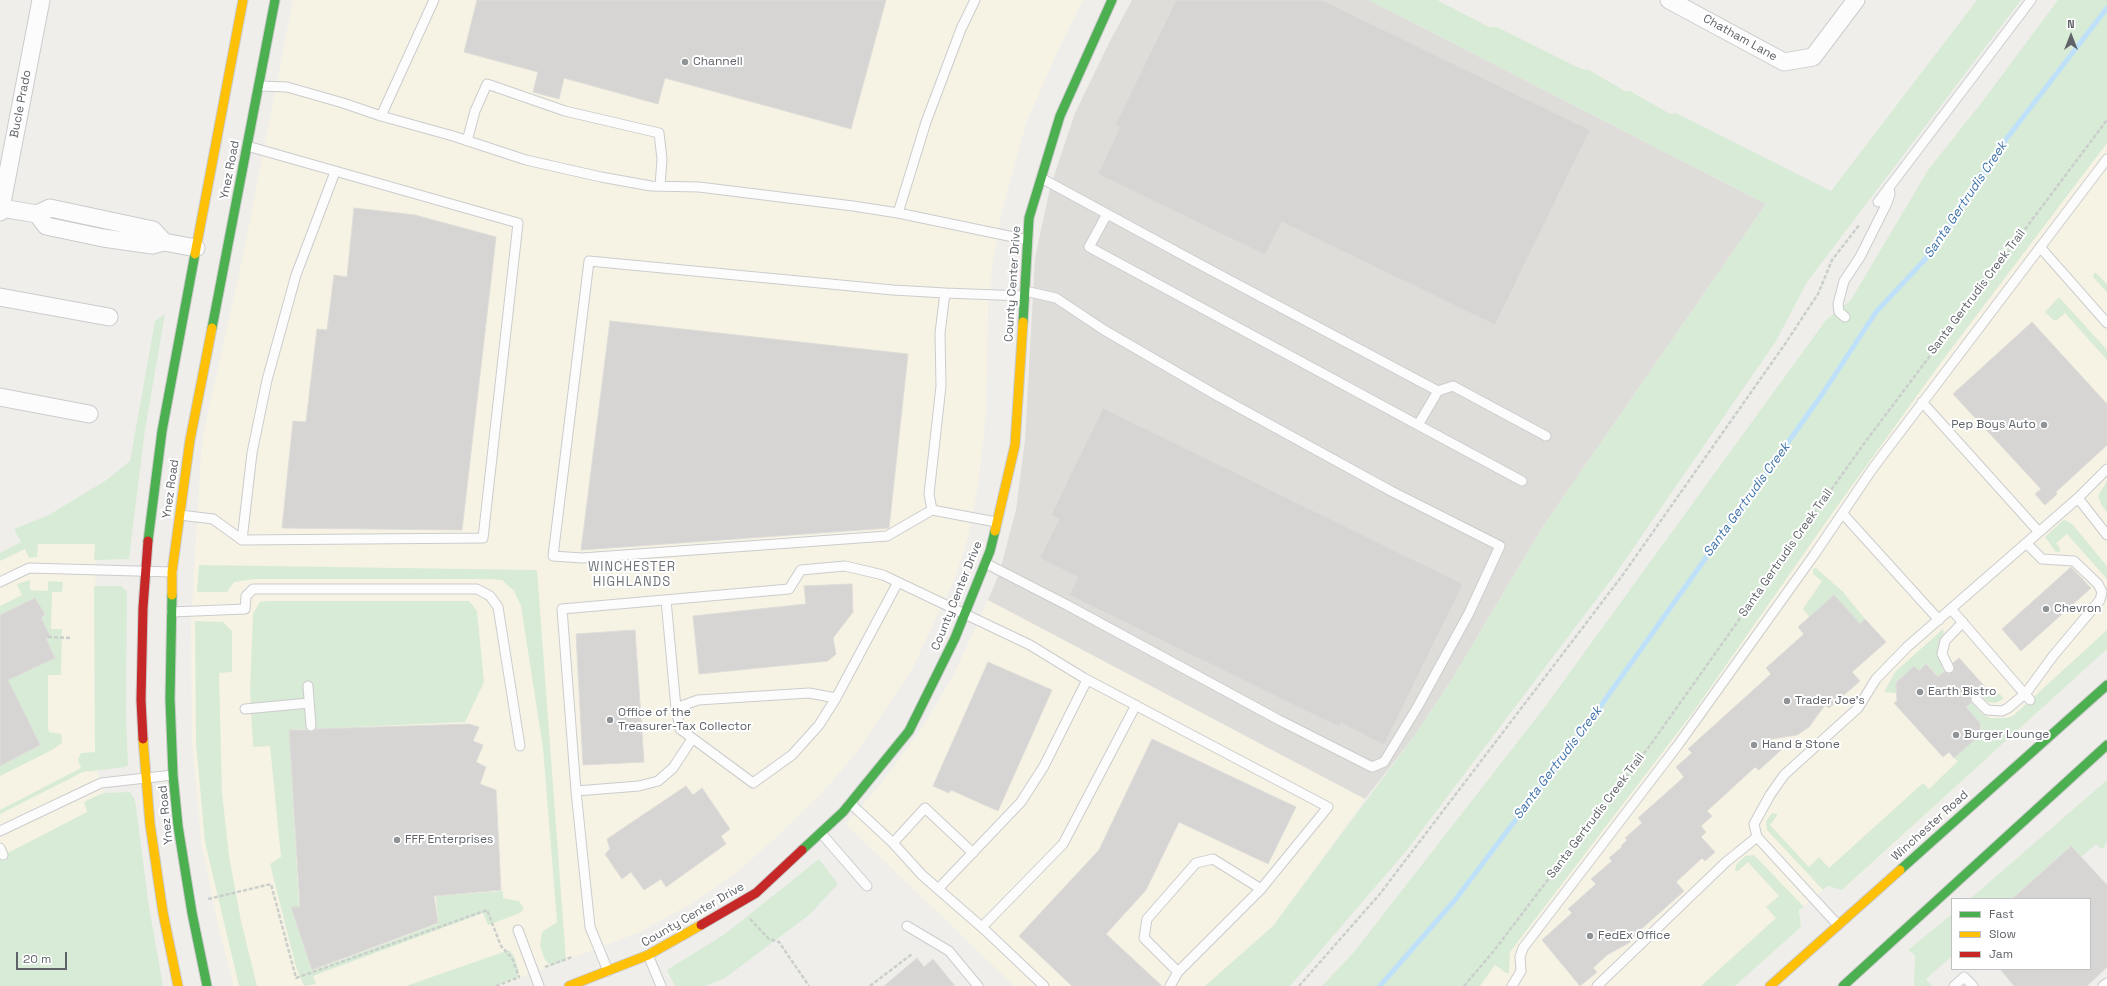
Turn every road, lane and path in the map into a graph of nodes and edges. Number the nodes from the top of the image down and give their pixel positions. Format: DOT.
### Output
graph roads {
  1 [pos="41,0"];
  2 [pos="244,0"];
  3 [pos="275,0"];
  4 [pos="434,0"];
  5 [pos="975,0"];
  6 [pos="1112,0"];
  7 [pos="1669,0"];
  8 [pos="1856,0"];
  9 [pos="2031,0"];
  10 [pos="259,86"];
  11 [pos="381,116"];
  12 [pos="2107,120"];
  13 [pos="467,141"];
  14 [pos="247,146"];
  15 [pos="2107,159"];
  16 [pos="336,172"];
  17 [pos="1041,178"];
  18 [pos="660,186"];
  19 [pos="1889,188"];
  20 [pos="1878,202"];
  21 [pos="0,210"];
  22 [pos="68,212"];
  23 [pos="898,213"];
  24 [pos="37,214"];
  25 [pos="1107,214"];
  26 [pos="107,219"];
  27 [pos="65,230"];
  28 [pos="103,238"];
  29 [pos="1028,240"];
  30 [pos="164,242"];
  31 [pos="2040,247"];
  32 [pos="201,252"];
  33 [pos="945,293"];
  34 [pos="1024,294"];
  35 [pos="0,297"];
  36 [pos="109,317"];
  37 [pos="1845,317"];
  38 [pos="2107,323"];
  39 [pos="200,332"];
  40 [pos="208,349"];
  41 [pos="1438,391"];
  42 [pos="0,397"];
  43 [pos="1922,402"];
  44 [pos="89,414"];
  45 [pos="1418,425"];
  46 [pos="1546,436"];
  47 [pos="2107,469"];
  48 [pos="1522,481"];
  49 [pos="2078,498"];
  50 [pos="932,510"];
  51 [pos="1843,514"];
  52 [pos="180,515"];
  53 [pos="996,522"];
  54 [pos="2039,532"];
  55 [pos="2107,535"];
  56 [pos="242,540"];
  57 [pos="2026,543"];
  58 [pos="985,563"];
  59 [pos="146,572"];
  60 [pos="172,572"];
  61 [pos="0,582"];
  62 [pos="898,582"];
  63 [pos="666,600"];
  64 [pos="1951,609"];
  65 [pos="170,612"];
  66 [pos="965,615"];
  67 [pos="1939,620"];
  68 [pos="1963,622"];
  69 [pos="48,638"];
  70 [pos="70,638"];
  71 [pos="1948,668"];
  72 [pos="1087,680"];
  73 [pos="2107,685"];
  74 [pos="308,686"];
  75 [pos="2028,696"];
  76 [pos="836,698"];
  77 [pos="1976,698"];
  78 [pos="309,703"];
  79 [pos="1136,705"];
  80 [pos="676,708"];
  81 [pos="245,709"];
  82 [pos="311,726"];
  83 [pos="692,739"];
  84 [pos="2107,745"];
  85 [pos="520,746"];
  86 [pos="173,776"];
  87 [pos="144,777"];
  88 [pos="576,791"];
  89 [pos="850,803"];
  90 [pos="0,832"];
  91 [pos="820,833"];
  92 [pos="1757,837"];
  93 [pos="893,843"];
  94 [pos="973,853"];
  95 [pos="867,886"];
  96 [pos="938,889"];
  97 [pos="1261,889"];
  98 [pos="208,899"];
  99 [pos="739,904"];
  100 [pos="1837,924"];
  101 [pos="907,926"];
  102 [pos="982,927"];
  103 [pos="518,930"];
  104 [pos="912,954"];
  105 [pos="648,956"];
  106 [pos="608,971"];
  107 [pos="1178,972"];
  108 [pos="519,977"];
  109 [pos="586,983"];
  110 [pos="2107,983"];
  111 [pos="178,986"];
  112 [pos="207,986"];
  113 [pos="539,986"];
  114 [pos="569,986"];
  115 [pos="661,986"];
  116 [pos="809,986"];
  117 [pos="870,986"];
  118 [pos="978,986"];
  119 [pos="1044,986"];
  120 [pos="1170,986"];
  121 [pos="1299,986"];
  122 [pos="1464,986"];
  123 [pos="1512,986"];
  124 [pos="1597,986"];
  125 [pos="1770,986"];
  126 [pos="1843,986"];
  127 [pos="1954,986"];
  128 [pos="1973,986"];
  129 [pos="2103,986"];
  1 -- 21 [label="street, Bucle Prado"];
  2 -- 32 [label="main road, Ynez Road"];
  3 -- 10 [label="main road, Ynez Road"];
  4 -- 11 [label="lane"];
  5 -- 23 [label="lane"];
  6 -- 17 [label="main road, County Center Drive"];
  7 -- 8 [label="street, Chatham Lane"];
  9 -- 19 [label="lane"];
  10 -- 11 [label="lane"];
  10 -- 14 [label="main road, Ynez Road"];
  11 -- 13 [label="lane"];
  12 -- 122 [label="path, Santa Gertrudis Creek Trail"];
  13 -- 18 [label="lane"];
  13 -- 18 [label="lane"];
  14 -- 16 [label="lane"];
  14 -- 40 [label="main road, Ynez Road"];
  15 -- 31 [label="lane"];
  16 -- 56 [label="lane"];
  16 -- 56 [label="lane"];
  17 -- 25 [label="lane"];
  17 -- 29 [label="main road, County Center Drive"];
  18 -- 23 [label="lane"];
  19 -- 20 [label="lane"];
  19 -- 37 [label="lane"];
  20 -- 121 [label="path"];
  21 -- 24 [label="street, Bucle Prado"];
  22 -- 24 [label="street, Bucle Prado"];
  22 -- 26 [label="street, Bucle Prado"];
  22 -- 27 [label="street"];
  23 -- 29 [label="lane"];
  24 -- 27 [label="street"];
  25 -- 41 [label="lane"];
  25 -- 45 [label="lane"];
  26 -- 28 [label="street"];
  26 -- 30 [label="street, Bucle Prado"];
  27 -- 28 [label="street"];
  28 -- 30 [label="street"];
  29 -- 34 [label="main road, County Center Drive"];
  30 -- 32 [label="street"];
  31 -- 38 [label="lane"];
  31 -- 43 [label="lane"];
  32 -- 59 [label="main road, Ynez Road"];
  33 -- 34 [label="lane"];
  33 -- 50 [label="lane"];
  33 -- 50 [label="lane"];
  34 -- 53 [label="main road, County Center Drive"];
  34 -- 58 [label="lane"];
  35 -- 36 [label="street"];
  39 -- 40 [label="main road"];
  40 -- 52 [label="main road, Ynez Road"];
  41 -- 45 [label="lane"];
  41 -- 46 [label="lane"];
  42 -- 44 [label="street"];
  43 -- 51 [label="lane"];
  43 -- 54 [label="lane"];
  45 -- 48 [label="lane"];
  47 -- 49 [label="lane"];
  49 -- 54 [label="lane"];
  49 -- 55 [label="lane"];
  50 -- 53 [label="lane"];
  51 -- 67 [label="lane"];
  51 -- 123 [label="lane"];
  52 -- 56 [label="lane"];
  52 -- 60 [label="main road, Ynez Road"];
  53 -- 58 [label="main road, County Center Drive"];
  54 -- 57 [label="lane"];
  57 -- 64 [label="lane"];
  57 -- 75 [label="lane"];
  58 -- 66 [label="main road, County Center Drive"];
  59 -- 60 [label="lane"];
  59 -- 61 [label="lane"];
  59 -- 87 [label="main road, Ynez Road"];
  60 -- 65 [label="main road, Ynez Road"];
  62 -- 63 [label="lane"];
  62 -- 66 [label="lane"];
  62 -- 76 [label="lane"];
  63 -- 80 [label="lane"];
  63 -- 88 [label="lane"];
  64 -- 67 [label="lane"];
  64 -- 68 [label="lane"];
  65 -- 85 [label="lane"];
  65 -- 86 [label="main road, Ynez Road"];
  66 -- 72 [label="lane"];
  66 -- 89 [label="main road, County Center Drive"];
  67 -- 92 [label="lane"];
  68 -- 71 [label="lane"];
  68 -- 75 [label="lane"];
  69 -- 70 [label="path"];
  72 -- 79 [label="lane"];
  72 -- 94 [label="lane"];
  73 -- 100 [label="main road, Winchester Road"];
  74 -- 78 [label="lane"];
  75 -- 77 [label="lane"];
  76 -- 80 [label="lane"];
  76 -- 83 [label="lane"];
  78 -- 81 [label="lane"];
  78 -- 82 [label="lane"];
  79 -- 97 [label="lane"];
  79 -- 102 [label="lane"];
  80 -- 83 [label="lane"];
  83 -- 88 [label="lane"];
  84 -- 126 [label="main road"];
  86 -- 87 [label="lane"];
  86 -- 112 [label="main road, Ynez Road"];
  87 -- 90 [label="lane"];
  87 -- 111 [label="main road, Ynez Road"];
  88 -- 106 [label="lane"];
  89 -- 91 [label="main road, County Center Drive"];
  89 -- 93 [label="lane"];
  91 -- 95 [label="lane"];
  91 -- 99 [label="main road, County Center Drive"];
  92 -- 100 [label="lane"];
  92 -- 124 [label="lane"];
  93 -- 94 [label="lane"];
  93 -- 96 [label="lane"];
  94 -- 96 [label="lane"];
  96 -- 102 [label="lane"];
  97 -- 107 [label="lane"];
  97 -- 107 [label="lane"];
  98 -- 108 [label="path"];
  99 -- 105 [label="main road, County Center Drive"];
  99 -- 116 [label="path"];
  100 -- 125 [label="main road, Winchester Road"];
  101 -- 118 [label="lane"];
  102 -- 119 [label="lane"];
  103 -- 113 [label="lane"];
  104 -- 117 [label="path"];
  105 -- 106 [label="main road, County Center Drive"];
  105 -- 115 [label="lane"];
  106 -- 109 [label="main road, County Center Drive"];
  107 -- 120 [label="lane"];
  109 -- 114 [label="main road, County Center Drive"];
  110 -- 129 [label="lane"];
  127 -- 128 [label="lane"];
}
